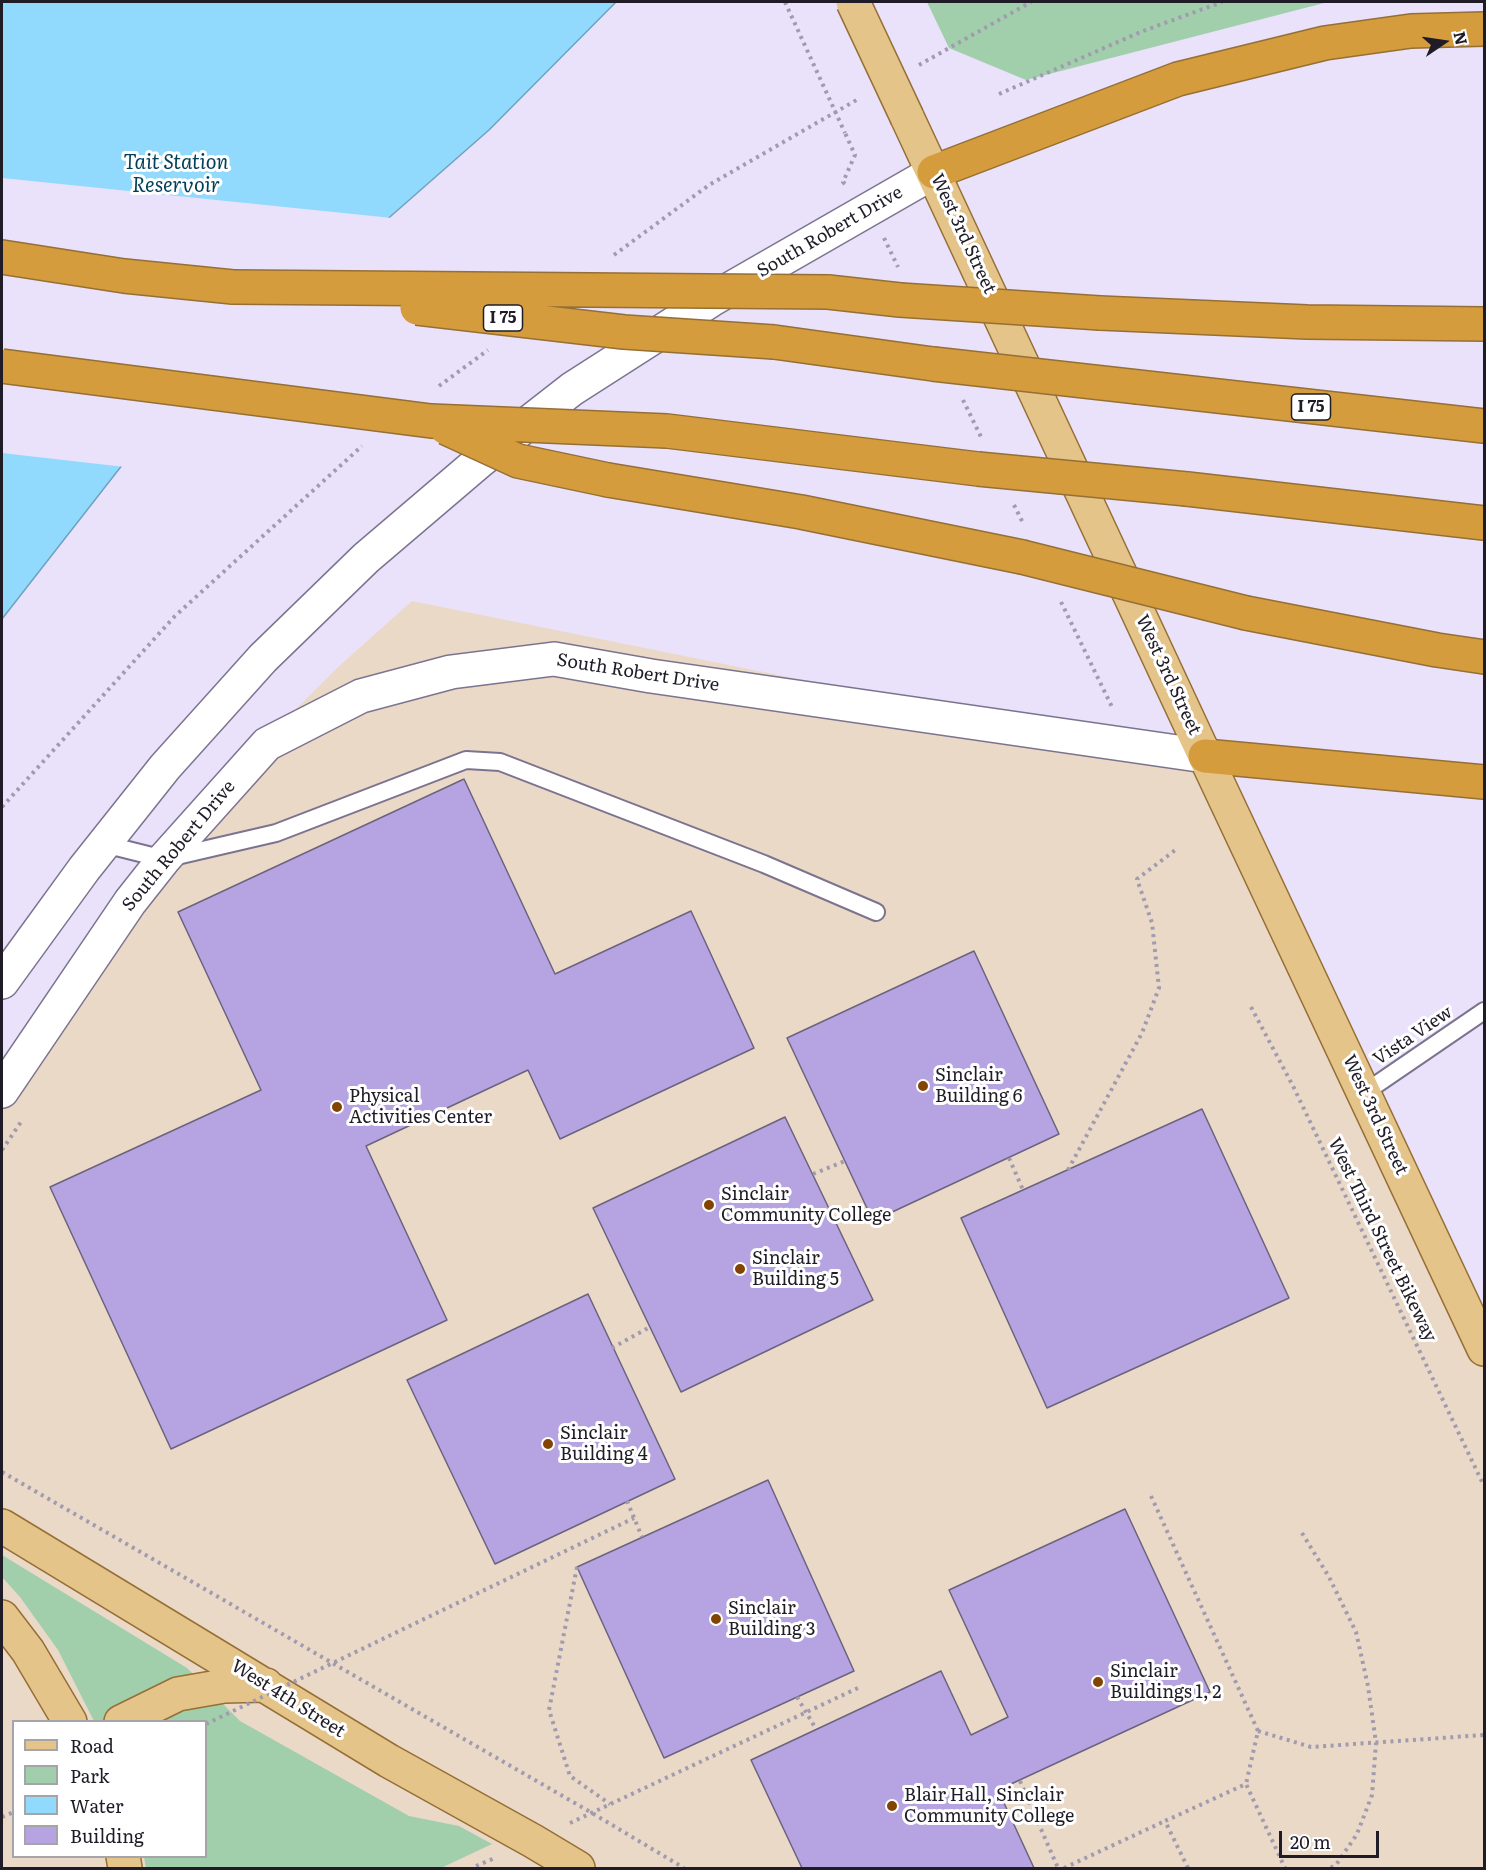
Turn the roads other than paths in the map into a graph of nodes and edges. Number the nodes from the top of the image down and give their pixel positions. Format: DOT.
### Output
graph roads {
  1 [pos="853,2"];
  2 [pos="1485,29"];
  3 [pos="934,172"];
  4 [pos="2,257"];
  5 [pos="233,287"];
  6 [pos="1485,324"];
  7 [pos="2,366"];
  8 [pos="430,421"];
  9 [pos="1485,426"];
  10 [pos="1485,523"];
  11 [pos="1485,657"];
  12 [pos="1205,756"];
  13 [pos="1485,782"];
  14 [pos="104,844"];
  15 [pos="164,859"];
  16 [pos="876,912"];
  17 [pos="2,982"];
  18 [pos="1485,1011"];
  19 [pos="2,1091"];
  20 [pos="1364,1093"];
  21 [pos="1485,1348"];
  22 [pos="2,1526"];
  23 [pos="2,1617"];
  24 [pos="266,1685"];
  25 [pos="69,1720"];
  26 [pos="125,1720"];
  27 [pos="578,1869"];
  1 -- 3 [label="main road, West 3rd Street, bridge"];
  2 -- 3 [label="highway"];
  3 -- 12 [label="main road, West 3rd Street"];
  3 -- 14 [label="street, South Robert Drive"];
  4 -- 5 [label="highway, I 75"];
  5 -- 6 [label="highway, bridge"];
  5 -- 9 [label="highway, I 75, bridge"];
  7 -- 8 [label="highway, bridge"];
  8 -- 10 [label="highway, bridge"];
  8 -- 11 [label="highway, bridge"];
  12 -- 13 [label="highway"];
  12 -- 15 [label="street, South Robert Drive"];
  12 -- 20 [label="main road, West 3rd Street"];
  14 -- 15 [label="lane"];
  14 -- 17 [label="street, South Robert Drive"];
  15 -- 16 [label="lane"];
  15 -- 19 [label="street, South Robert Drive"];
  18 -- 20 [label="lane, Vista View"];
  20 -- 21 [label="main road, West 3rd Street"];
  22 -- 24 [label="main road, West 4th Street"];
  23 -- 25 [label="main road"];
  24 -- 26 [label="main road"];
  24 -- 27 [label="main road, West 4th Street"];
}
